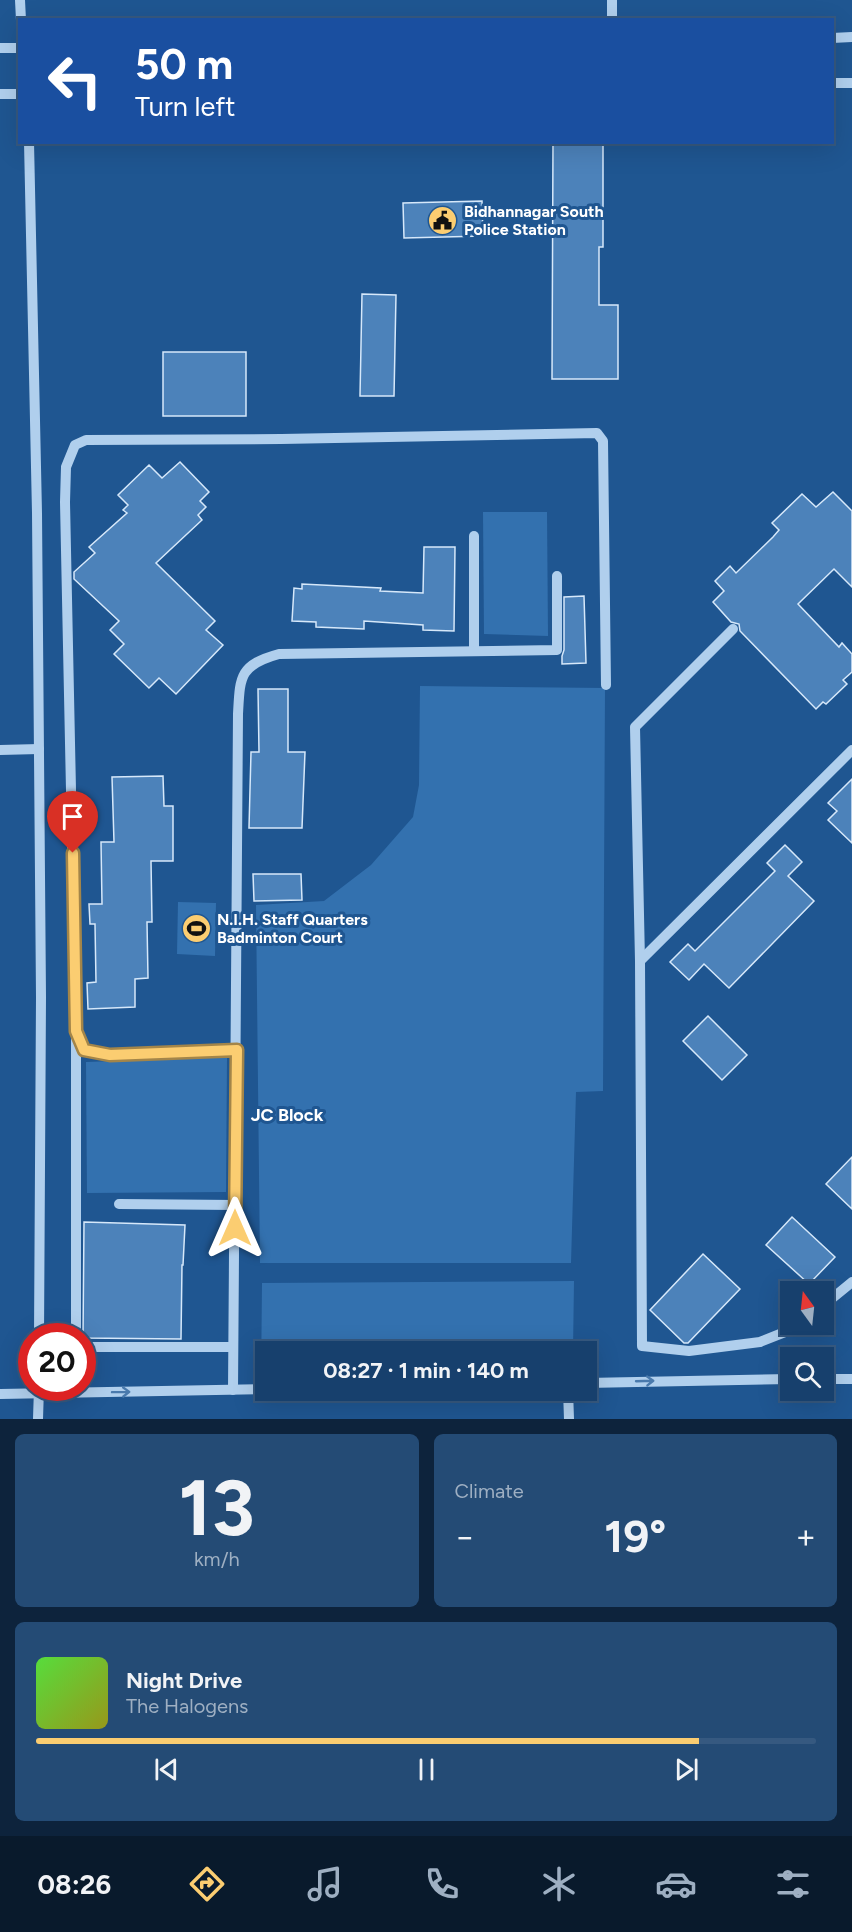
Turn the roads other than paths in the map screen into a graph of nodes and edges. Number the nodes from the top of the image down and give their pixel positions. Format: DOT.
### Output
graph roads {
  1 [pos="21,0"];
  2 [pos="612,0"];
  3 [pos="21,18"];
  4 [pos="612,18"];
  5 [pos="852,37"];
  6 [pos="834,38"];
  7 [pos="0,48"];
  8 [pos="18,48"];
  9 [pos="834,83"];
  10 [pos="852,83"];
  11 [pos="0,94"];
  12 [pos="18,94"];
  13 [pos="29,144"];
  14 [pos="474,536"];
  15 [pos="557,576"];
  16 [pos="733,628"];
  17 [pos="474,650"];
  18 [pos="606,686"];
  19 [pos="39,749"];
  20 [pos="0,750"];
  21 [pos="852,750"];
  22 [pos="640,960"];
  23 [pos="76,1031"];
  24 [pos="237,1050"];
  25 [pos="120,1204"];
  26 [pos="235,1205"];
  27 [pos="852,1282"];
  28 [pos="834,1297"];
  29 [pos="39,1323"];
  30 [pos="76,1323"];
  31 [pos="780,1334"];
  32 [pos="96,1347"];
  33 [pos="233,1347"];
  34 [pos="780,1379"];
  35 [pos="834,1379"];
  36 [pos="852,1379"];
  37 [pos="597,1383"];
  38 [pos="0,1387"];
  39 [pos="255,1389"];
  40 [pos="233,1390"];
  41 [pos="96,1391"];
  42 [pos="18,1393"];
  43 [pos="0,1394"];
  44 [pos="39,1401"];
  45 [pos="568,1401"];
  46 [pos="38,1419"];
  47 [pos="569,1419"];
  1 -- 3 [label="street"];
  2 -- 4 [label="street"];
  5 -- 6 [label="street"];
  7 -- 8 [label="street"];
  9 -- 10 [label="street"];
  11 -- 12 [label="street"];
  13 -- 19 [label="street"];
  14 -- 17 [label="street"];
  15 -- 17 [label="street"];
  16 -- 22 [label="street"];
  17 -- 24 [label="street"];
  18 -- 23 [label="street"];
  19 -- 20 [label="street"];
  19 -- 29 [label="street"];
  21 -- 22 [label="street"];
  22 -- 31 [label="street"];
  23 -- 24 [label="street"];
  23 -- 30 [label="street"];
  24 -- 26 [label="street"];
  25 -- 26 [label="street"];
  26 -- 33 [label="street"];
  27 -- 28 [label="street"];
  32 -- 33 [label="street"];
  33 -- 40 [label="street"];
  37 -- 34 [label="street, one-way"];
  35 -- 36 [label="street"];
  38 -- 43 [label="street"];
  39 -- 40 [label="street"];
  41 -- 40 [label="street, one-way"];
  42 -- 43 [label="street"];
  44 -- 46 [label="street"];
  45 -- 47 [label="street"];
}
